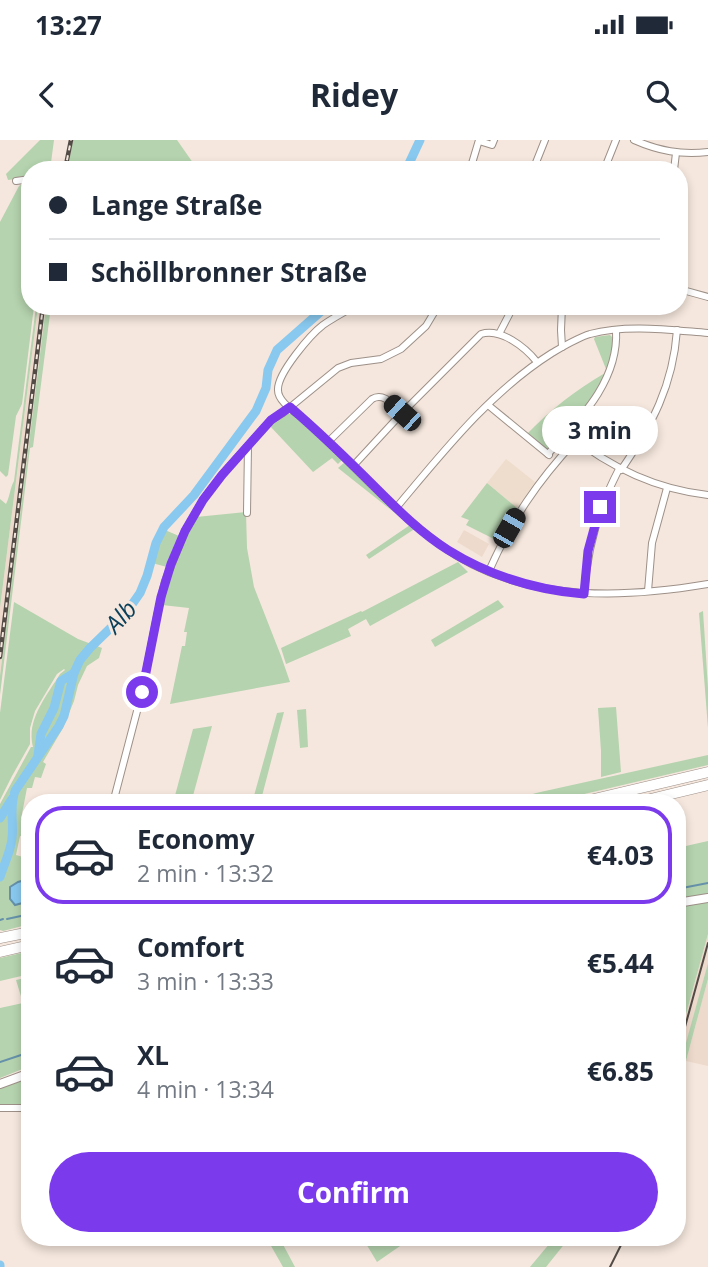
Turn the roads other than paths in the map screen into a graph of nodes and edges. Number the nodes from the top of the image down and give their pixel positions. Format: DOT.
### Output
graph roads {
  1 [pos="479,140"];
  2 [pos="494,140"];
  3 [pos="545,140"];
  4 [pos="616,140"];
  5 [pos="634,140"];
  6 [pos="708,152"];
  7 [pos="676,153"];
  8 [pos="473,161"];
  9 [pos="537,161"];
  10 [pos="608,161"];
  11 [pos="675,161"];
  12 [pos="21,180"];
  13 [pos="16,181"];
  14 [pos="688,292"];
  15 [pos="708,298"];
  16 [pos="341,315"];
  17 [pos="433,315"];
  18 [pos="509,315"];
  19 [pos="562,315"];
  20 [pos="616,330"];
  21 [pos="677,330"];
  22 [pos="708,333"];
  23 [pos="499,334"];
  24 [pos="562,346"];
  25 [pos="537,362"];
  26 [pos="488,405"];
  27 [pos="290,407"];
  28 [pos="402,413"];
  29 [pos="567,433"];
  30 [pos="576,440"];
  31 [pos="329,441"];
  32 [pos="248,446"];
  33 [pos="548,454"];
  34 [pos="555,462"];
  35 [pos="353,466"];
  36 [pos="620,470"];
  37 [pos="667,488"];
  38 [pos="708,495"];
  39 [pos="397,508"];
  40 [pos="247,513"];
  41 [pos="489,571"];
  42 [pos="708,584"];
  43 [pos="648,591"];
  44 [pos="584,594"];
  45 [pos="708,772"];
  46 [pos="708,785"];
  47 [pos="115,794"];
  48 [pos="615,794"];
  49 [pos="671,794"];
  50 [pos="708,898"];
  51 [pos="686,902"];
  52 [pos="21,934"];
  53 [pos="0,938"];
  54 [pos="21,947"];
  55 [pos="0,952"];
  56 [pos="21,1076"];
  57 [pos="0,1084"];
  58 [pos="0,1108"];
  59 [pos="21,1108"];
  1 -- 2 [label="street"];
  1 -- 8 [label="street"];
  3 -- 9 [label="street"];
  4 -- 10 [label="street"];
  5 -- 7 [label="street"];
  6 -- 7 [label="street"];
  7 -- 11 [label="street"];
  12 -- 13 [label="street"];
  14 -- 15 [label="street"];
  16 -- 27 [label="street"];
  17 -- 27 [label="street"];
  18 -- 23 [label="street"];
  19 -- 24 [label="street"];
  20 -- 21 [label="street"];
  20 -- 24 [label="street"];
  20 -- 29 [label="street"];
  21 -- 22 [label="street"];
  21 -- 36 [label="street"];
  23 -- 25 [label="street"];
  23 -- 28 [label="street"];
  24 -- 25 [label="street"];
  25 -- 26 [label="street"];
  26 -- 33 [label="street"];
  26 -- 39 [label="street"];
  27 -- 31 [label="street"];
  27 -- 32 [label="street"];
  28 -- 31 [label="street"];
  28 -- 35 [label="street"];
  29 -- 30 [label="street"];
  29 -- 33 [label="street"];
  30 -- 34 [label="street"];
  30 -- 36 [label="street"];
  31 -- 35 [label="street"];
  32 -- 40 [label="street"];
  32 -- 47 [label="street"];
  33 -- 34 [label="street"];
  34 -- 41 [label="street"];
  35 -- 39 [label="street"];
  36 -- 37 [label="street"];
  36 -- 44 [label="street"];
  37 -- 38 [label="street"];
  37 -- 43 [label="street"];
  39 -- 41 [label="street"];
  41 -- 44 [label="street"];
  42 -- 43 [label="street"];
  43 -- 44 [label="street"];
  45 -- 48 [label="highway"];
  46 -- 49 [label="highway"];
  50 -- 51 [label="main road"];
  52 -- 53 [label="highway"];
  54 -- 55 [label="highway"];
  56 -- 57 [label="main road"];
  58 -- 59 [label="street"];
}
